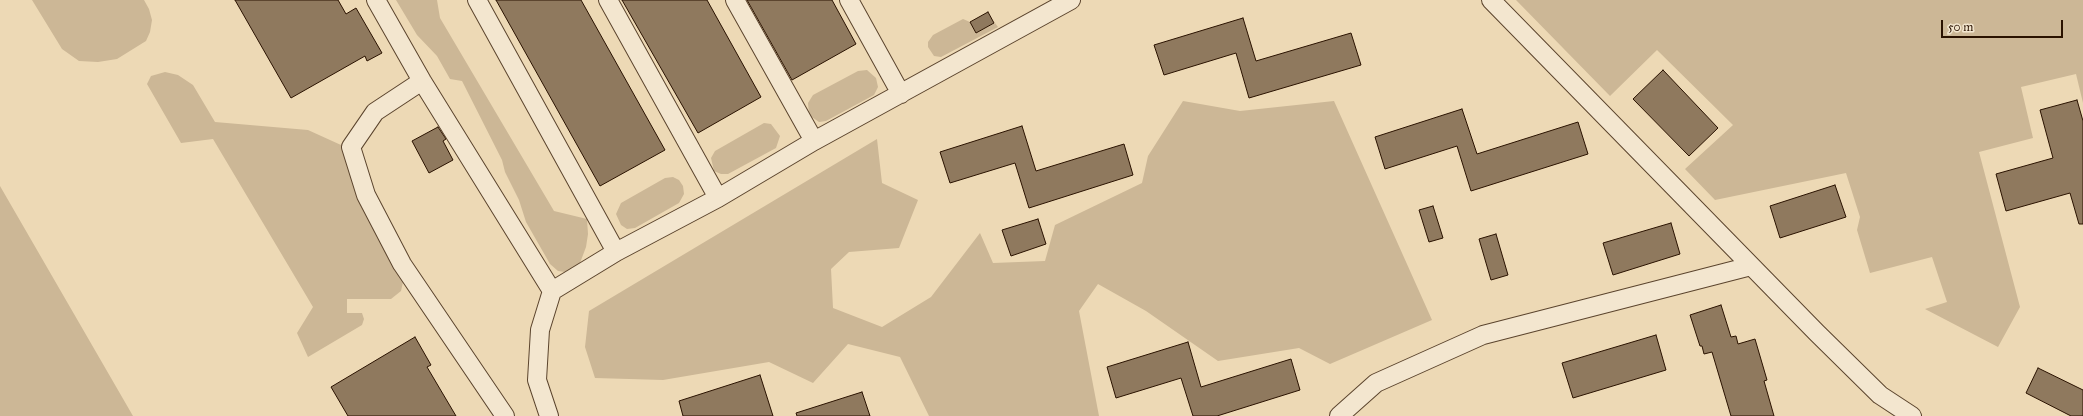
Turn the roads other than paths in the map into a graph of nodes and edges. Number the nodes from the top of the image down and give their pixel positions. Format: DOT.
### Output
graph roads {
  1 [pos="376,0"];
  2 [pos="477,0"];
  3 [pos="608,0"];
  4 [pos="735,0"];
  5 [pos="849,0"];
  6 [pos="1071,0"];
  7 [pos="1491,0"];
  8 [pos="422,81"];
  9 [pos="901,94"];
  10 [pos="814,141"];
  11 [pos="718,198"];
  12 [pos="616,252"];
  13 [pos="1751,266"];
  14 [pos="552,291"];
  15 [pos="1880,395"];
  16 [pos="506,416"];
  17 [pos="549,416"];
  18 [pos="1338,416"];
  19 [pos="1889,416"];
  20 [pos="1912,416"];
  1 -- 8 [label="street"];
  2 -- 12 [label="street"];
  3 -- 11 [label="street"];
  4 -- 10 [label="street"];
  5 -- 9 [label="street"];
  6 -- 9 [label="street"];
  7 -- 13 [label="street"];
  8 -- 14 [label="street"];
  8 -- 16 [label="street"];
  9 -- 10 [label="street"];
  10 -- 11 [label="street"];
  11 -- 12 [label="street"];
  12 -- 14 [label="street"];
  13 -- 15 [label="street"];
  13 -- 18 [label="street"];
  14 -- 17 [label="street"];
  15 -- 19 [label="street"];
  15 -- 20 [label="street"];
}
